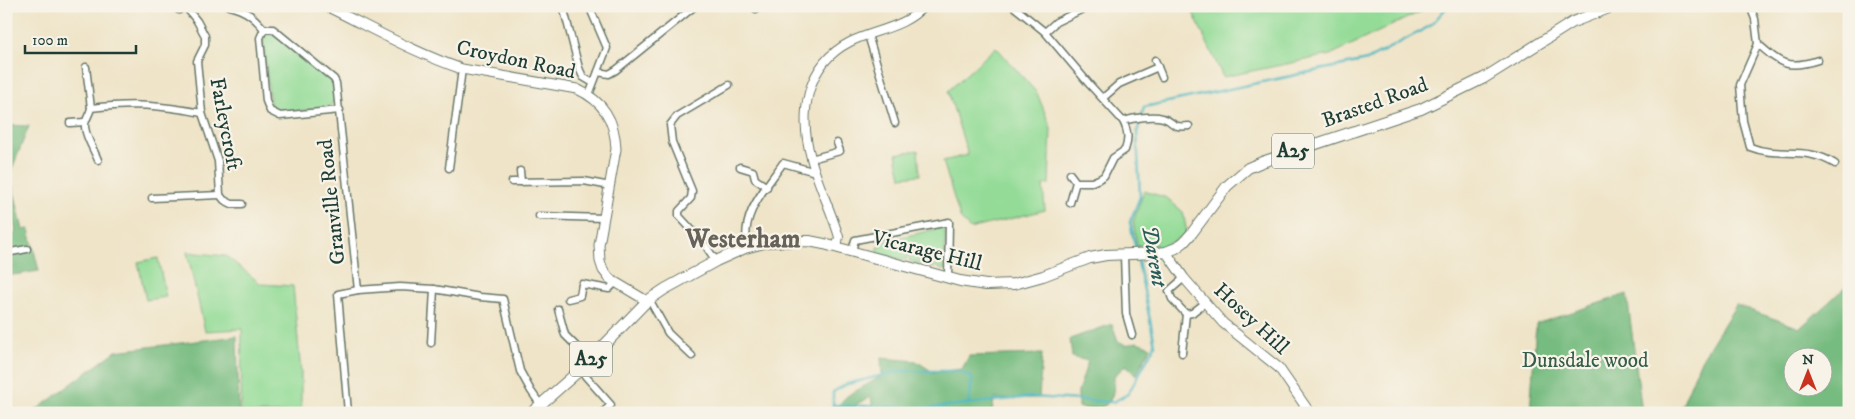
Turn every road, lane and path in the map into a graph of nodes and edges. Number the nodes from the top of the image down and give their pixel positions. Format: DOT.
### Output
graph roads {
  1 [pos="229,6"];
  2 [pos="326,6"];
  3 [pos="563,6"];
  4 [pos="589,6"];
  5 [pos="696,6"];
  6 [pos="755,6"];
  7 [pos="764,6"];
  8 [pos="924,6"];
  9 [pos="1013,6"];
  10 [pos="1089,6"];
  11 [pos="1614,6"];
  12 [pos="1750,6"];
  13 [pos="179,8"];
  14 [pos="264,29"];
  15 [pos="1045,32"];
  16 [pos="868,35"];
  17 [pos="1758,44"];
  18 [pos="1818,60"];
  19 [pos="86,66"];
  20 [pos="462,69"];
  21 [pos="598,72"];
  22 [pos="1162,77"];
  23 [pos="593,83"];
  24 [pos="729,85"];
  25 [pos="590,95"];
  26 [pos="1102,98"];
  27 [pos="91,108"];
  28 [pos="340,110"];
  29 [pos="202,113"];
  30 [pos="1123,121"];
  31 [pos="86,122"];
  32 [pos="70,123"];
  33 [pos="895,124"];
  34 [pos="1188,126"];
  35 [pos="837,143"];
  36 [pos="811,159"];
  37 [pos="98,160"];
  38 [pos="1835,164"];
  39 [pos="740,167"];
  40 [pos="449,168"];
  41 [pos="814,170"];
  42 [pos="520,171"];
  43 [pos="1070,174"];
  44 [pos="512,182"];
  45 [pos="521,182"];
  46 [pos="1076,182"];
  47 [pos="610,186"];
  48 [pos="767,187"];
  49 [pos="220,195"];
  50 [pos="152,198"];
  51 [pos="1070,203"];
  52 [pos="242,204"];
  53 [pos="539,216"];
  54 [pos="604,218"];
  55 [pos="837,246"];
  56 [pos="27,248"];
  57 [pos="748,248"];
  58 [pos="852,251"];
  59 [pos="1166,252"];
  60 [pos="6,253"];
  61 [pos="1124,255"];
  62 [pos="716,261"];
  63 [pos="948,278"];
  64 [pos="1184,278"];
  65 [pos="615,283"];
  66 [pos="434,289"];
  67 [pos="358,290"];
  68 [pos="568,299"];
  69 [pos="648,300"];
  70 [pos="1206,302"];
  71 [pos="558,309"];
  72 [pos="1186,314"];
  73 [pos="1132,335"];
  74 [pos="431,343"];
  75 [pos="1182,354"];
  76 [pos="692,356"];
  77 [pos="590,360"];
  78 [pos="580,370"];
  79 [pos="540,404"];
  80 [pos="348,413"];
  81 [pos="531,413"];
  82 [pos="602,413"];
  83 [pos="1310,413"];
  1 -- 14 [label="street"];
  2 -- 20 [label="main road, Croydon Road"];
  3 -- 23 [label="street"];
  4 -- 21 [label="street"];
  5 -- 21 [label="street"];
  6 -- 7 [label="street"];
  8 -- 16 [label="street"];
  9 -- 15 [label="street"];
  10 -- 15 [label="street"];
  11 -- 59 [label="main road, Brasted Road / A25"];
  12 -- 17 [label="street"];
  13 -- 29 [label="street, Farleycroft"];
  14 -- 28 [label="street, Granville Road"];
  14 -- 28 [label="street, Granville Road"];
  15 -- 26 [label="street"];
  16 -- 33 [label="street"];
  16 -- 36 [label="street"];
  17 -- 18 [label="street"];
  17 -- 38 [label="street"];
  19 -- 27 [label="street"];
  20 -- 25 [label="main road, Croydon Road"];
  20 -- 40 [label="street"];
  21 -- 23 [label="street"];
  22 -- 26 [label="street"];
  23 -- 25 [label="street"];
  24 -- 62 [label="street"];
  25 -- 47 [label="main road, Croydon Road"];
  26 -- 30 [label="street"];
  27 -- 29 [label="street"];
  27 -- 31 [label="street"];
  28 -- 67 [label="street, Granville Road"];
  29 -- 49 [label="street, Farleycroft"];
  30 -- 34 [label="street"];
  30 -- 46 [label="street"];
  31 -- 32 [label="street"];
  31 -- 37 [label="street"];
  35 -- 36 [label="street"];
  36 -- 41 [label="street"];
  39 -- 48 [label="street"];
  41 -- 48 [label="street"];
  41 -- 55 [label="street"];
  42 -- 45 [label="street"];
  43 -- 46 [label="street"];
  44 -- 45 [label="street"];
  45 -- 47 [label="street"];
  46 -- 51 [label="street"];
  47 -- 54 [label="main road, Croydon Road"];
  48 -- 57 [label="street"];
  49 -- 50 [label="street, Farleycroft"];
  49 -- 52 [label="street, Farleycroft"];
  53 -- 54 [label="street"];
  54 -- 65 [label="main road, Croydon Road"];
  55 -- 57 [label="main road, A25"];
  55 -- 58 [label="main road, Vicarage Hill / A25"];
  56 -- 60 [label="street"];
  57 -- 62 [label="main road, A25"];
  58 -- 63 [label="main road, Vicarage Hill / A25"];
  58 -- 63 [label="street"];
  59 -- 61 [label="main road, A25"];
  59 -- 64 [label="main road, Hosey Hill"];
  61 -- 63 [label="main road, Vicarage Hill / A25"];
  61 -- 73 [label="street"];
  62 -- 69 [label="main road, A25"];
  64 -- 70 [label="main road, Hosey Hill"];
  64 -- 72 [label="street"];
  65 -- 68 [label="street"];
  65 -- 69 [label="main road, Croydon Road"];
  66 -- 67 [label="street"];
  66 -- 74 [label="street"];
  66 -- 79 [label="street"];
  67 -- 80 [label="street"];
  69 -- 76 [label="street"];
  69 -- 77 [label="main road, A25"];
  70 -- 72 [label="street"];
  70 -- 83 [label="main road, Hosey Hill"];
  71 -- 77 [label="street"];
  72 -- 75 [label="street"];
  77 -- 78 [label="main road, A25"];
  78 -- 79 [label="main road, A25"];
  78 -- 82 [label="street"];
  79 -- 81 [label="main road, A25"];
}
